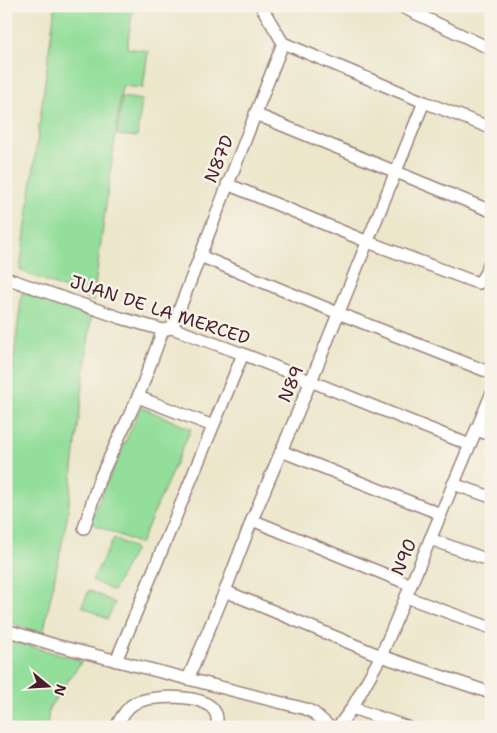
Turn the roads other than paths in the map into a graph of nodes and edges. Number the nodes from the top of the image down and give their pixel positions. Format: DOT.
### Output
graph roads {
  1 [pos="261,6"];
  2 [pos="400,6"];
  3 [pos="283,42"];
  4 [pos="491,49"];
  5 [pos="424,102"];
  6 [pos="255,114"];
  7 [pos="491,128"];
  8 [pos="395,173"];
  9 [pos="227,184"];
  10 [pos="491,212"];
  11 [pos="368,242"];
  12 [pos="200,256"];
  13 [pos="491,258"];
  14 [pos="6,278"];
  15 [pos="338,313"];
  16 [pos="168,329"];
  17 [pos="243,354"];
  18 [pos="491,374"];
  19 [pos="311,382"];
  20 [pos="491,395"];
  21 [pos="138,397"];
  22 [pos="214,426"];
  23 [pos="476,430"];
  24 [pos="491,435"];
  25 [pos="470,445"];
  26 [pos="281,450"];
  27 [pos="453,484"];
  28 [pos="491,497"];
  29 [pos="441,514"];
  30 [pos="252,520"];
  31 [pos="84,528"];
  32 [pos="430,539"];
  33 [pos="491,561"];
  34 [pos="411,585"];
  35 [pos="224,591"];
  36 [pos="406,598"];
  37 [pos="491,628"];
  38 [pos="6,630"];
  39 [pos="381,656"];
  40 [pos="116,661"];
  41 [pos="188,679"];
  42 [pos="491,693"];
  43 [pos="352,708"];
  44 [pos="116,727"];
  45 [pos="217,727"];
  46 [pos="330,727"];
  47 [pos="338,727"];
  48 [pos="407,727"];
  1 -- 3 [label="street"];
  2 -- 4 [label="street"];
  3 -- 5 [label="street"];
  3 -- 6 [label="street, N87D"];
  5 -- 7 [label="street"];
  5 -- 8 [label="street, N89"];
  6 -- 8 [label="street"];
  6 -- 9 [label="street, N87D"];
  8 -- 10 [label="street"];
  8 -- 11 [label="street, N89"];
  9 -- 11 [label="street"];
  9 -- 12 [label="street, N87D"];
  11 -- 13 [label="street"];
  11 -- 15 [label="street, N89"];
  12 -- 15 [label="street"];
  12 -- 16 [label="street, N87D"];
  14 -- 16 [label="street, JUAN DE LA MERCED"];
  15 -- 18 [label="street"];
  15 -- 19 [label="street, N89"];
  16 -- 17 [label="street, JUAN DE LA MERCED"];
  16 -- 21 [label="street, N87D"];
  17 -- 19 [label="street, JUAN DE LA MERCED"];
  17 -- 22 [label="street"];
  19 -- 25 [label="street, JUAN DE LA MERCED"];
  19 -- 26 [label="street, N89"];
  20 -- 23 [label="street, N90"];
  21 -- 22 [label="street"];
  21 -- 31 [label="street, N87D"];
  22 -- 40 [label="street"];
  23 -- 24 [label="street"];
  23 -- 25 [label="street, N90"];
  25 -- 27 [label="street, N90"];
  26 -- 29 [label="street"];
  26 -- 30 [label="street, N89"];
  27 -- 28 [label="street"];
  27 -- 29 [label="street, N90"];
  29 -- 32 [label="street, N90"];
  30 -- 34 [label="street"];
  30 -- 35 [label="street, N89"];
  32 -- 33 [label="street"];
  32 -- 34 [label="street, N90"];
  34 -- 36 [label="street, N90"];
  35 -- 39 [label="street"];
  35 -- 41 [label="street, N89"];
  36 -- 37 [label="street"];
  36 -- 39 [label="street, N90"];
  38 -- 40 [label="street"];
  39 -- 42 [label="street"];
  39 -- 43 [label="street, N90"];
  40 -- 41 [label="street"];
  41 -- 46 [label="street"];
  43 -- 47 [label="street, N90"];
  43 -- 48 [label="street"];
  44 -- 45 [label="street"];
}
